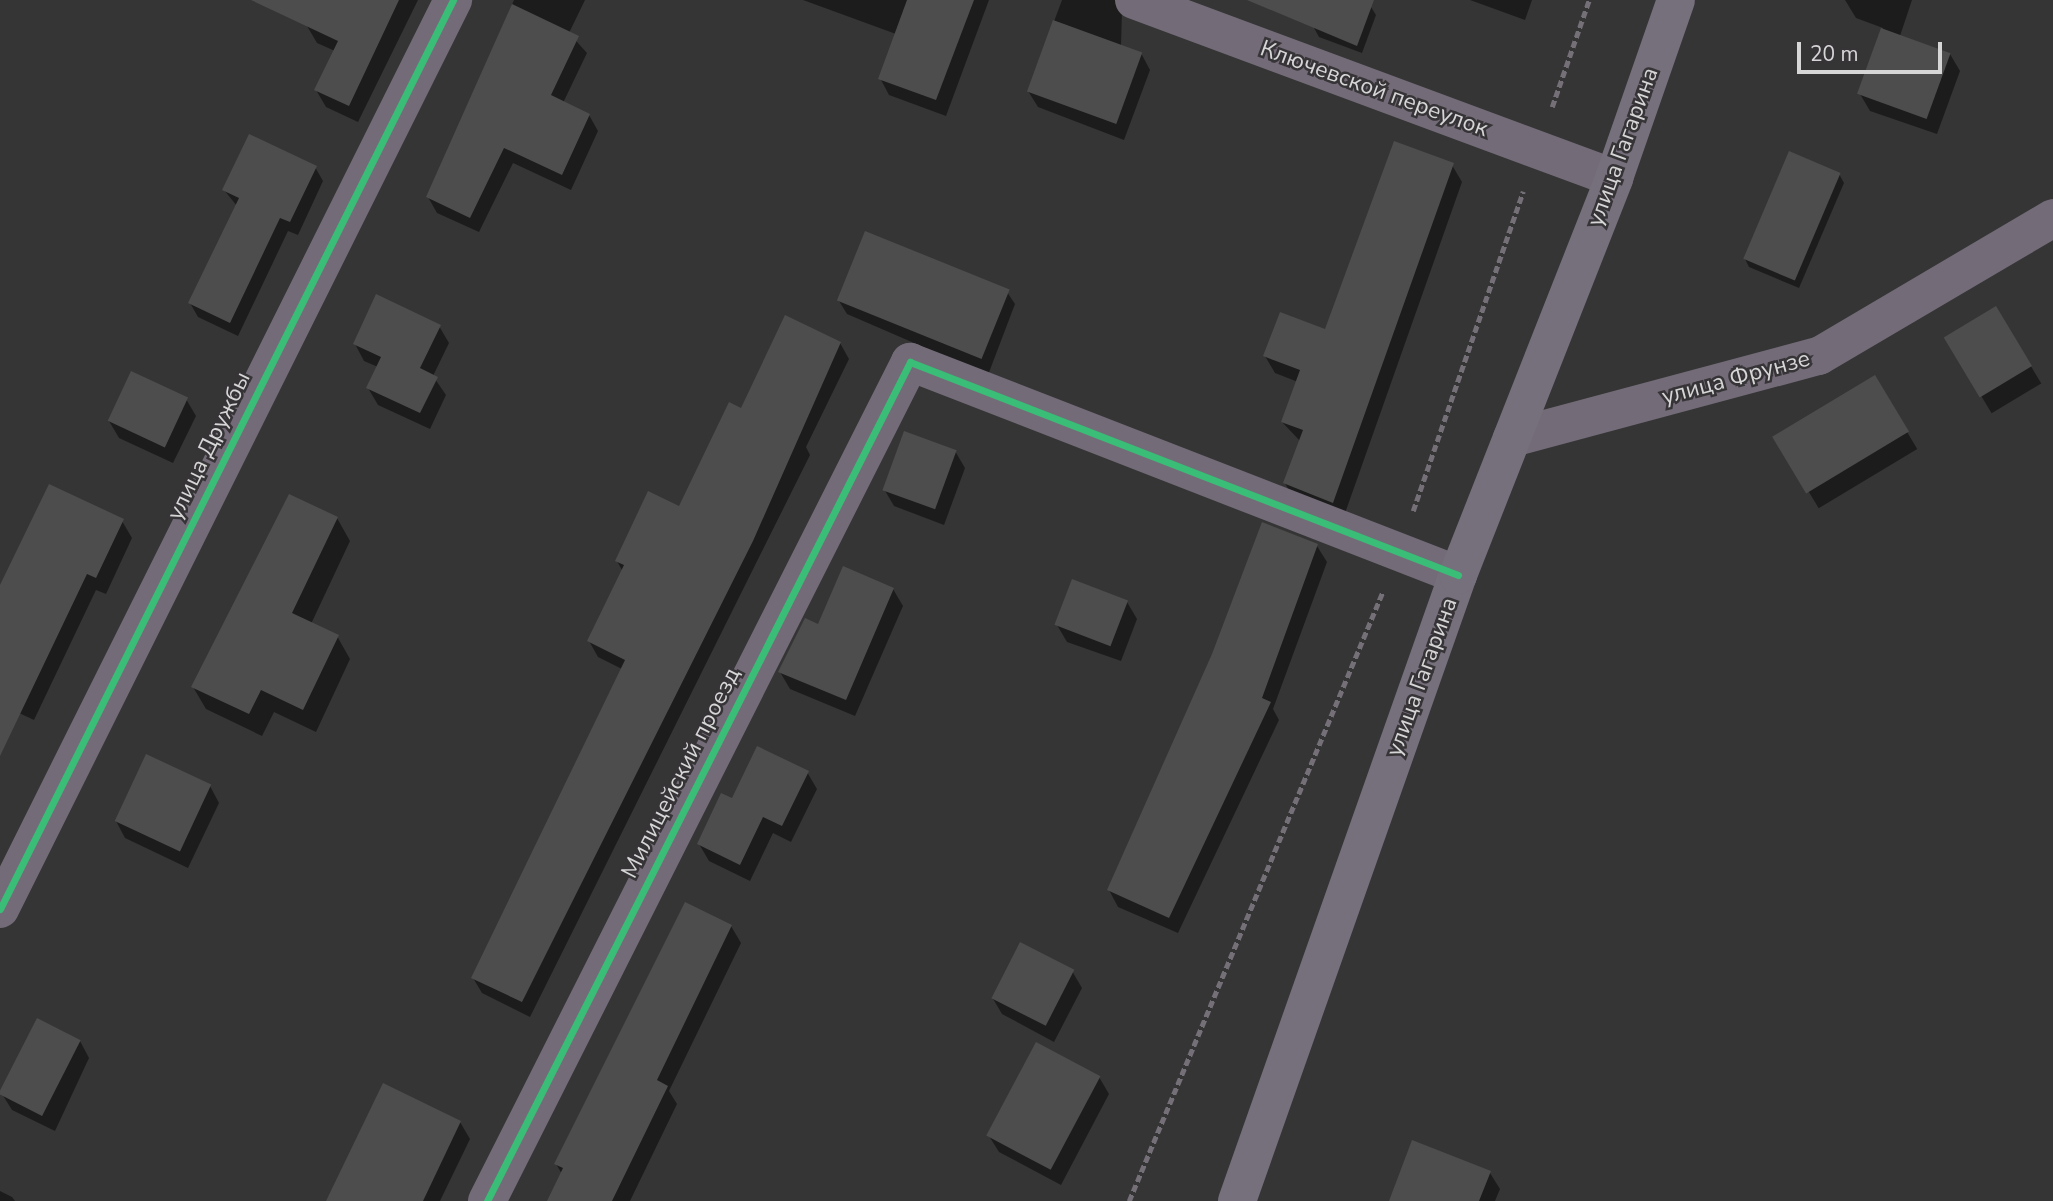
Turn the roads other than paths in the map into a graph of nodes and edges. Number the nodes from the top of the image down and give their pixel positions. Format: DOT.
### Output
graph roads {
  1 [pos="453,0"];
  2 [pos="1134,0"];
  3 [pos="1676,0"];
  4 [pos="1614,178"];
  5 [pos="2053,218"];
  6 [pos="1512,438"];
  7 [pos="1458,575"];
  8 [pos="0,909"];
  9 [pos="487,1201"];
  10 [pos="1237,1201"];
  1 -- 8 [label="street, улица Дружбы"];
  2 -- 4 [label="street, Ключевской переулок"];
  3 -- 4 [label="main road, улица Гагарина"];
  4 -- 6 [label="main road, улица Гагарина"];
  5 -- 6 [label="street, улица Фрунзе"];
  6 -- 7 [label="main road, улица Гагарина"];
  7 -- 9 [label="street, Милицейский проезд"];
  7 -- 10 [label="main road, улица Гагарина"];
}
